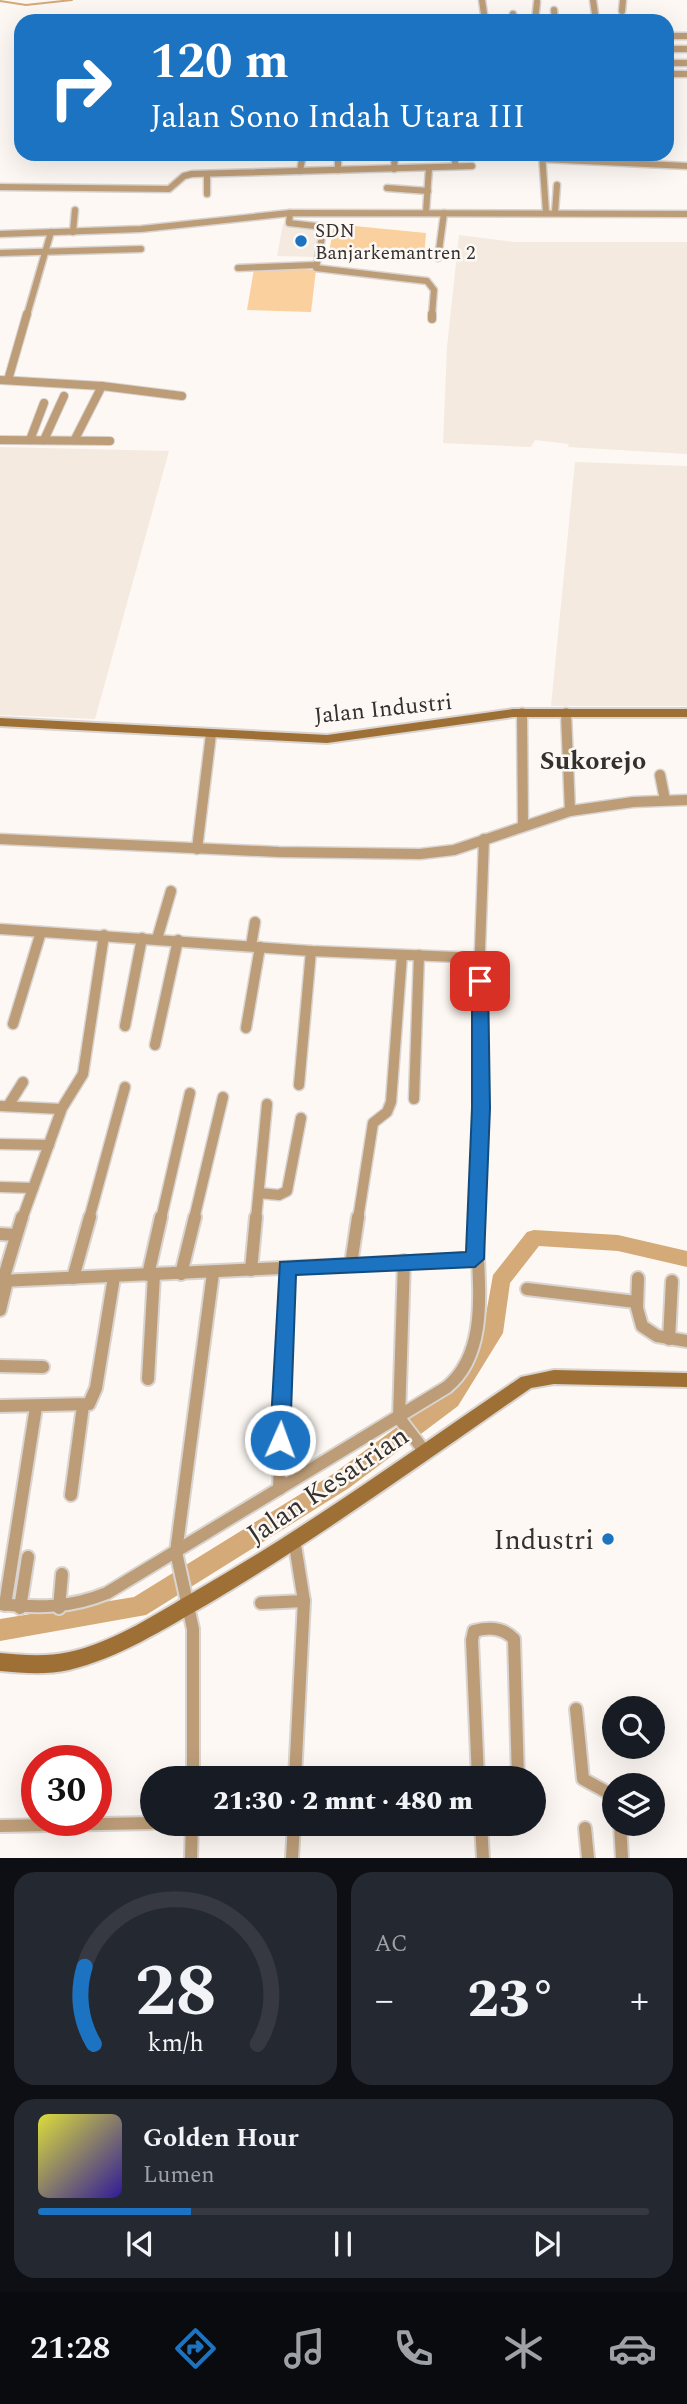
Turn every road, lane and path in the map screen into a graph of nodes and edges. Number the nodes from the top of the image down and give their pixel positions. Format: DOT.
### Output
graph roads {
  1 [pos="623,0"];
  2 [pos="537,2"];
  3 [pos="554,10"];
  4 [pos="622,11"];
  5 [pos="536,14"];
  6 [pos="554,14"];
  7 [pos="302,161"];
  8 [pos="338,161"];
  9 [pos="395,161"];
  10 [pos="455,161"];
  11 [pos="543,161"];
  12 [pos="607,161"];
  13 [pos="456,166"];
  14 [pos="472,166"];
  15 [pos="687,166"];
  16 [pos="429,168"];
  17 [pos="394,169"];
  18 [pos="338,170"];
  19 [pos="300,171"];
  20 [pos="207,175"];
  21 [pos="557,185"];
  22 [pos="0,187"];
  23 [pos="387,188"];
  24 [pos="428,191"];
  25 [pos="207,194"];
  26 [pos="75,210"];
  27 [pos="426,212"];
  28 [pos="546,212"];
  29 [pos="555,212"];
  30 [pos="290,213"];
  31 [pos="444,213"];
  32 [pos="687,214"];
  33 [pos="51,232"];
  34 [pos="73,232"];
  35 [pos="0,234"];
  36 [pos="141,249"];
  37 [pos="46,251"];
  38 [pos="0,253"];
  39 [pos="438,258"];
  40 [pos="315,265"];
  41 [pos="238,268"];
  42 [pos="432,319"];
  43 [pos="4,380"];
  44 [pos="102,386"];
  45 [pos="64,396"];
  46 [pos="182,396"];
  47 [pos="44,403"];
  48 [pos="75,439"];
  49 [pos="0,440"];
  50 [pos="30,440"];
  51 [pos="44,440"];
  52 [pos="110,441"];
  53 [pos="522,713"];
  54 [pos="566,713"];
  55 [pos="687,713"];
  56 [pos="0,722"];
  57 [pos="211,734"];
  58 [pos="660,775"];
  59 [pos="665,800"];
  60 [pos="687,800"];
  61 [pos="570,811"];
  62 [pos="523,824"];
  63 [pos="0,839"];
  64 [pos="484,839"];
  65 [pos="197,849"];
  66 [pos="171,891"];
  67 [pos="255,922"];
  68 [pos="0,929"];
  69 [pos="41,932"];
  70 [pos="104,935"];
  71 [pos="142,938"];
  72 [pos="157,939"];
  73 [pos="178,940"];
  74 [pos="256,947"];
  75 [pos="311,951"];
  76 [pos="401,955"];
  77 [pos="419,956"];
  78 [pos="481,958"];
  79 [pos="13,1024"];
  80 [pos="125,1026"];
  81 [pos="246,1028"];
  82 [pos="155,1045"];
  83 [pos="23,1082"];
  84 [pos="299,1085"];
  85 [pos="125,1087"];
  86 [pos="190,1093"];
  87 [pos="223,1097"];
  88 [pos="414,1099"];
  89 [pos="267,1104"];
  90 [pos="4,1106"];
  91 [pos="61,1109"];
  92 [pos="300,1118"];
  93 [pos="0,1144"];
  94 [pos="49,1145"];
  95 [pos="0,1187"];
  96 [pos="33,1188"];
  97 [pos="259,1193"];
  98 [pos="0,1234"];
  99 [pos="16,1235"];
  100 [pos="475,1259"];
  101 [pos="404,1261"];
  102 [pos="351,1264"];
  103 [pos="287,1268"];
  104 [pos="251,1270"];
  105 [pos="213,1273"];
  106 [pos="181,1274"];
  107 [pos="151,1275"];
  108 [pos="114,1277"];
  109 [pos="73,1278"];
  110 [pos="638,1278"];
  111 [pos="3,1280"];
  112 [pos="672,1281"];
  113 [pos="527,1289"];
  114 [pos="636,1302"];
  115 [pos="0,1310"];
  116 [pos="669,1339"];
  117 [pos="687,1342"];
  118 [pos="0,1366"];
  119 [pos="43,1367"];
  120 [pos="148,1379"];
  121 [pos="687,1380"];
  122 [pos="0,1406"];
  123 [pos="83,1406"];
  124 [pos="36,1407"];
  125 [pos="400,1419"];
  126 [pos="422,1448"];
  127 [pos="279,1489"];
  128 [pos="71,1495"];
  129 [pos="295,1539"];
  130 [pos="177,1556"];
  131 [pos="29,1557"];
  132 [pos="62,1574"];
  133 [pos="188,1598"];
  134 [pos="304,1601"];
  135 [pos="261,1603"];
  136 [pos="2,1605"];
  137 [pos="20,1608"];
  138 [pos="59,1608"];
  139 [pos="0,1662"];
  140 [pos="576,1709"];
  141 [pos="193,1766"];
  142 [pos="297,1766"];
  143 [pos="477,1766"];
  144 [pos="518,1766"];
  145 [pos="602,1789"];
  146 [pos="140,1823"];
  147 [pos="0,1826"];
  148 [pos="584,1828"];
  149 [pos="192,1836"];
  150 [pos="293,1836"];
  151 [pos="482,1836"];
  152 [pos="621,1836"];
  153 [pos="191,1858"];
  154 [pos="292,1858"];
  155 [pos="483,1858"];
  156 [pos="588,1858"];
  157 [pos="622,1858"];
  1 -- 4 [label="street"];
  2 -- 5 [label="street"];
  3 -- 6 [label="street"];
  7 -- 19 [label="street"];
  8 -- 18 [label="street"];
  9 -- 17 [label="street"];
  10 -- 13 [label="street"];
  11 -- 28 [label="street"];
  12 -- 15 [label="street"];
  13 -- 14 [label="street"];
  13 -- 16 [label="street"];
  16 -- 17 [label="street"];
  16 -- 24 [label="street"];
  17 -- 18 [label="street"];
  18 -- 19 [label="street"];
  19 -- 20 [label="street"];
  20 -- 22 [label="street"];
  20 -- 25 [label="street"];
  21 -- 29 [label="street"];
  23 -- 24 [label="street"];
  24 -- 27 [label="street"];
  26 -- 34 [label="street"];
  27 -- 30 [label="street"];
  27 -- 31 [label="street"];
  28 -- 29 [label="street"];
  28 -- 31 [label="street"];
  29 -- 32 [label="street"];
  30 -- 34 [label="street"];
  30 -- 40 [label="street"];
  31 -- 39 [label="street"];
  33 -- 34 [label="street"];
  33 -- 35 [label="street"];
  33 -- 37 [label="street"];
  36 -- 37 [label="street"];
  37 -- 38 [label="street"];
  37 -- 43 [label="street"];
  40 -- 41 [label="street"];
  40 -- 42 [label="street"];
  43 -- 44 [label="street"];
  44 -- 46 [label="street"];
  44 -- 48 [label="street"];
  45 -- 51 [label="street"];
  47 -- 50 [label="street"];
  48 -- 51 [label="street"];
  48 -- 52 [label="street"];
  49 -- 50 [label="street"];
  50 -- 51 [label="street"];
  53 -- 54 [label="street, Jalan Industri"];
  53 -- 57 [label="street, Jalan Industri"];
  53 -- 62 [label="street"];
  54 -- 55 [label="street, Jalan Industri"];
  54 -- 61 [label="street"];
  56 -- 57 [label="street, Jalan Industri"];
  57 -- 65 [label="street"];
  58 -- 59 [label="street"];
  59 -- 60 [label="street"];
  59 -- 61 [label="street"];
  61 -- 62 [label="street"];
  62 -- 64 [label="street"];
  63 -- 65 [label="street"];
  64 -- 65 [label="street"];
  64 -- 78 [label="street"];
  66 -- 72 [label="street"];
  67 -- 74 [label="street"];
  68 -- 69 [label="street"];
  69 -- 70 [label="street"];
  69 -- 79 [label="street"];
  70 -- 71 [label="street"];
  70 -- 91 [label="street"];
  71 -- 72 [label="street"];
  71 -- 80 [label="street"];
  72 -- 73 [label="street"];
  73 -- 74 [label="street"];
  73 -- 82 [label="street"];
  74 -- 75 [label="street"];
  74 -- 81 [label="street"];
  75 -- 76 [label="street"];
  75 -- 84 [label="street"];
  76 -- 77 [label="street"];
  76 -- 102 [label="street"];
  77 -- 78 [label="street"];
  77 -- 88 [label="street"];
  78 -- 100 [label="street"];
  83 -- 90 [label="street"];
  85 -- 109 [label="street"];
  86 -- 107 [label="street"];
  87 -- 106 [label="street"];
  89 -- 97 [label="street"];
  90 -- 91 [label="street"];
  91 -- 94 [label="street"];
  92 -- 97 [label="street"];
  93 -- 94 [label="street"];
  94 -- 96 [label="street"];
  95 -- 96 [label="street"];
  96 -- 99 [label="street"];
  97 -- 104 [label="street"];
  98 -- 99 [label="street"];
  99 -- 111 [label="street"];
  100 -- 101 [label="street"];
  100 -- 125 [label="street"];
  101 -- 102 [label="street"];
  101 -- 125 [label="street"];
  102 -- 103 [label="street"];
  103 -- 104 [label="street"];
  103 -- 127 [label="street"];
  104 -- 105 [label="street"];
  105 -- 106 [label="street"];
  105 -- 130 [label="street"];
  106 -- 107 [label="street"];
  107 -- 108 [label="street"];
  107 -- 120 [label="street"];
  108 -- 109 [label="street"];
  108 -- 123 [label="street"];
  109 -- 111 [label="street"];
  110 -- 114 [label="street"];
  111 -- 115 [label="street"];
  112 -- 116 [label="street"];
  113 -- 114 [label="street"];
  114 -- 116 [label="street"];
  116 -- 117 [label="street"];
  118 -- 119 [label="street"];
  121 -- 126 [label="street, Jalan Kesatrian"];
  122 -- 124 [label="street"];
  123 -- 124 [label="street"];
  123 -- 128 [label="street"];
  124 -- 136 [label="street"];
  125 -- 126 [label="street"];
  125 -- 127 [label="street"];
  126 -- 129 [label="street, Jalan Kesatrian"];
  127 -- 130 [label="street"];
  129 -- 133 [label="street, Jalan Kesatrian"];
  129 -- 134 [label="street"];
  130 -- 133 [label="street"];
  130 -- 138 [label="street"];
  131 -- 137 [label="street"];
  132 -- 138 [label="street"];
  133 -- 139 [label="street, Jalan Kesatrian"];
  133 -- 141 [label="street"];
  134 -- 135 [label="street"];
  134 -- 142 [label="street"];
  136 -- 137 [label="street"];
  137 -- 138 [label="street"];
  140 -- 145 [label="street"];
  143 -- 144 [label="street"];
  146 -- 147 [label="street"];
  148 -- 156 [label="street"];
  149 -- 153 [label="street"];
  150 -- 154 [label="street"];
  151 -- 155 [label="street"];
  152 -- 157 [label="street"];
}
